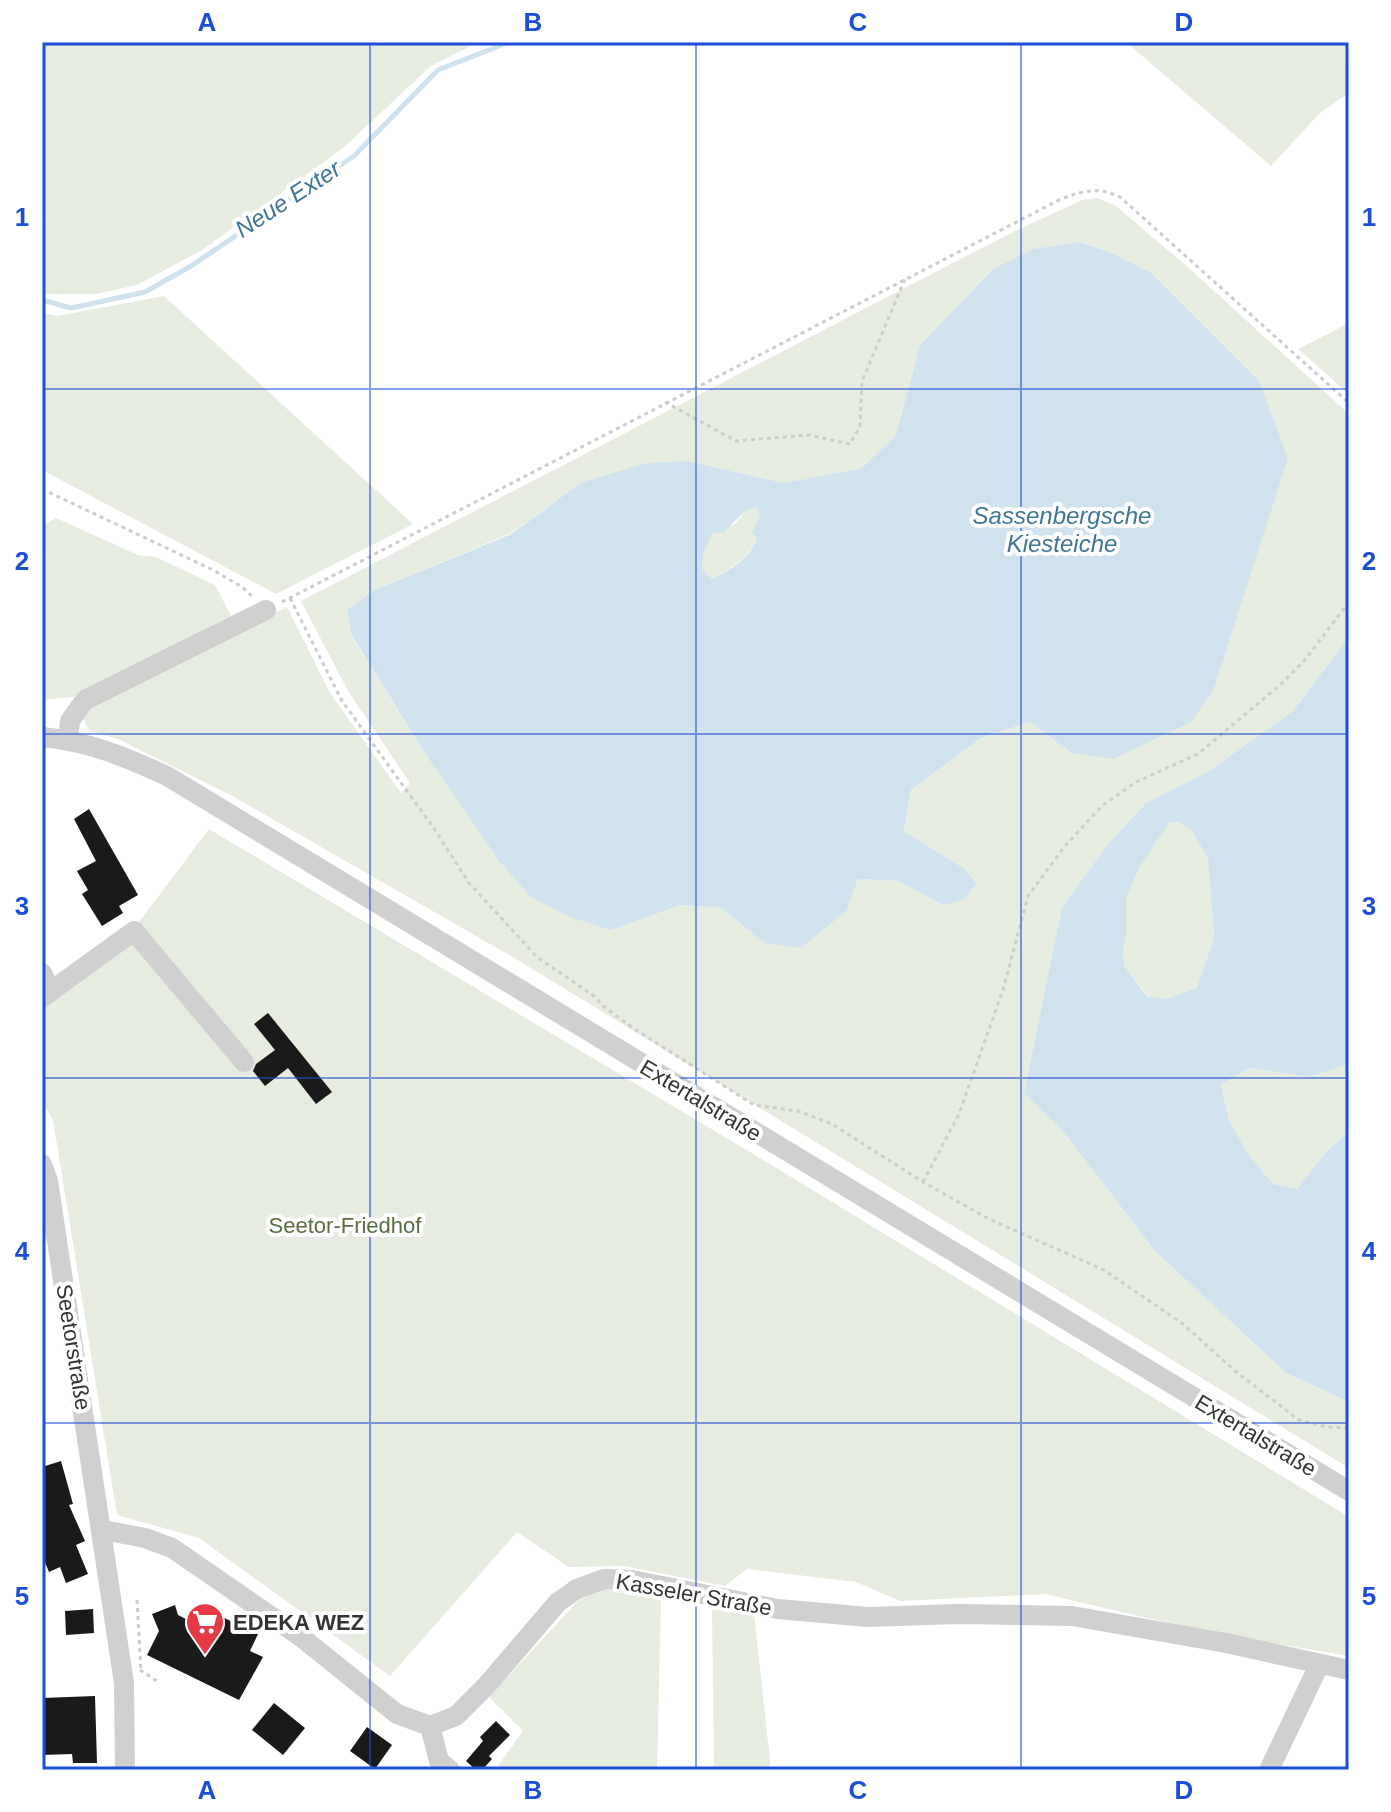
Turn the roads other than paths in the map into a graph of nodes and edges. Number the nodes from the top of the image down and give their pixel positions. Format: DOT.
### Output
graph roads {
  1 [pos="266,610"];
  2 [pos="42,737"];
  3 [pos="68,739"];
  4 [pos="45,988"];
  5 [pos="244,1062"];
  6 [pos="42,1164"];
  7 [pos="1349,1491"];
  8 [pos="103,1530"];
  9 [pos="1319,1665"];
  10 [pos="1349,1670"];
  11 [pos="430,1726"];
  12 [pos="125,1770"];
  13 [pos="450,1770"];
  14 [pos="1269,1770"];
  1 -- 3 [label="street"];
  2 -- 3 [label="street, Extertalstraße"];
  3 -- 7 [label="street, Extertalstraße"];
  4 -- 5 [label="street"];
  6 -- 8 [label="street, Seetorstraße"];
  8 -- 11 [label="street"];
  8 -- 12 [label="street, Seetorstraße"];
  9 -- 10 [label="street, Kasseler Straße"];
  9 -- 11 [label="street, Kasseler Straße"];
  9 -- 14 [label="street"];
  11 -- 13 [label="street"];
}
